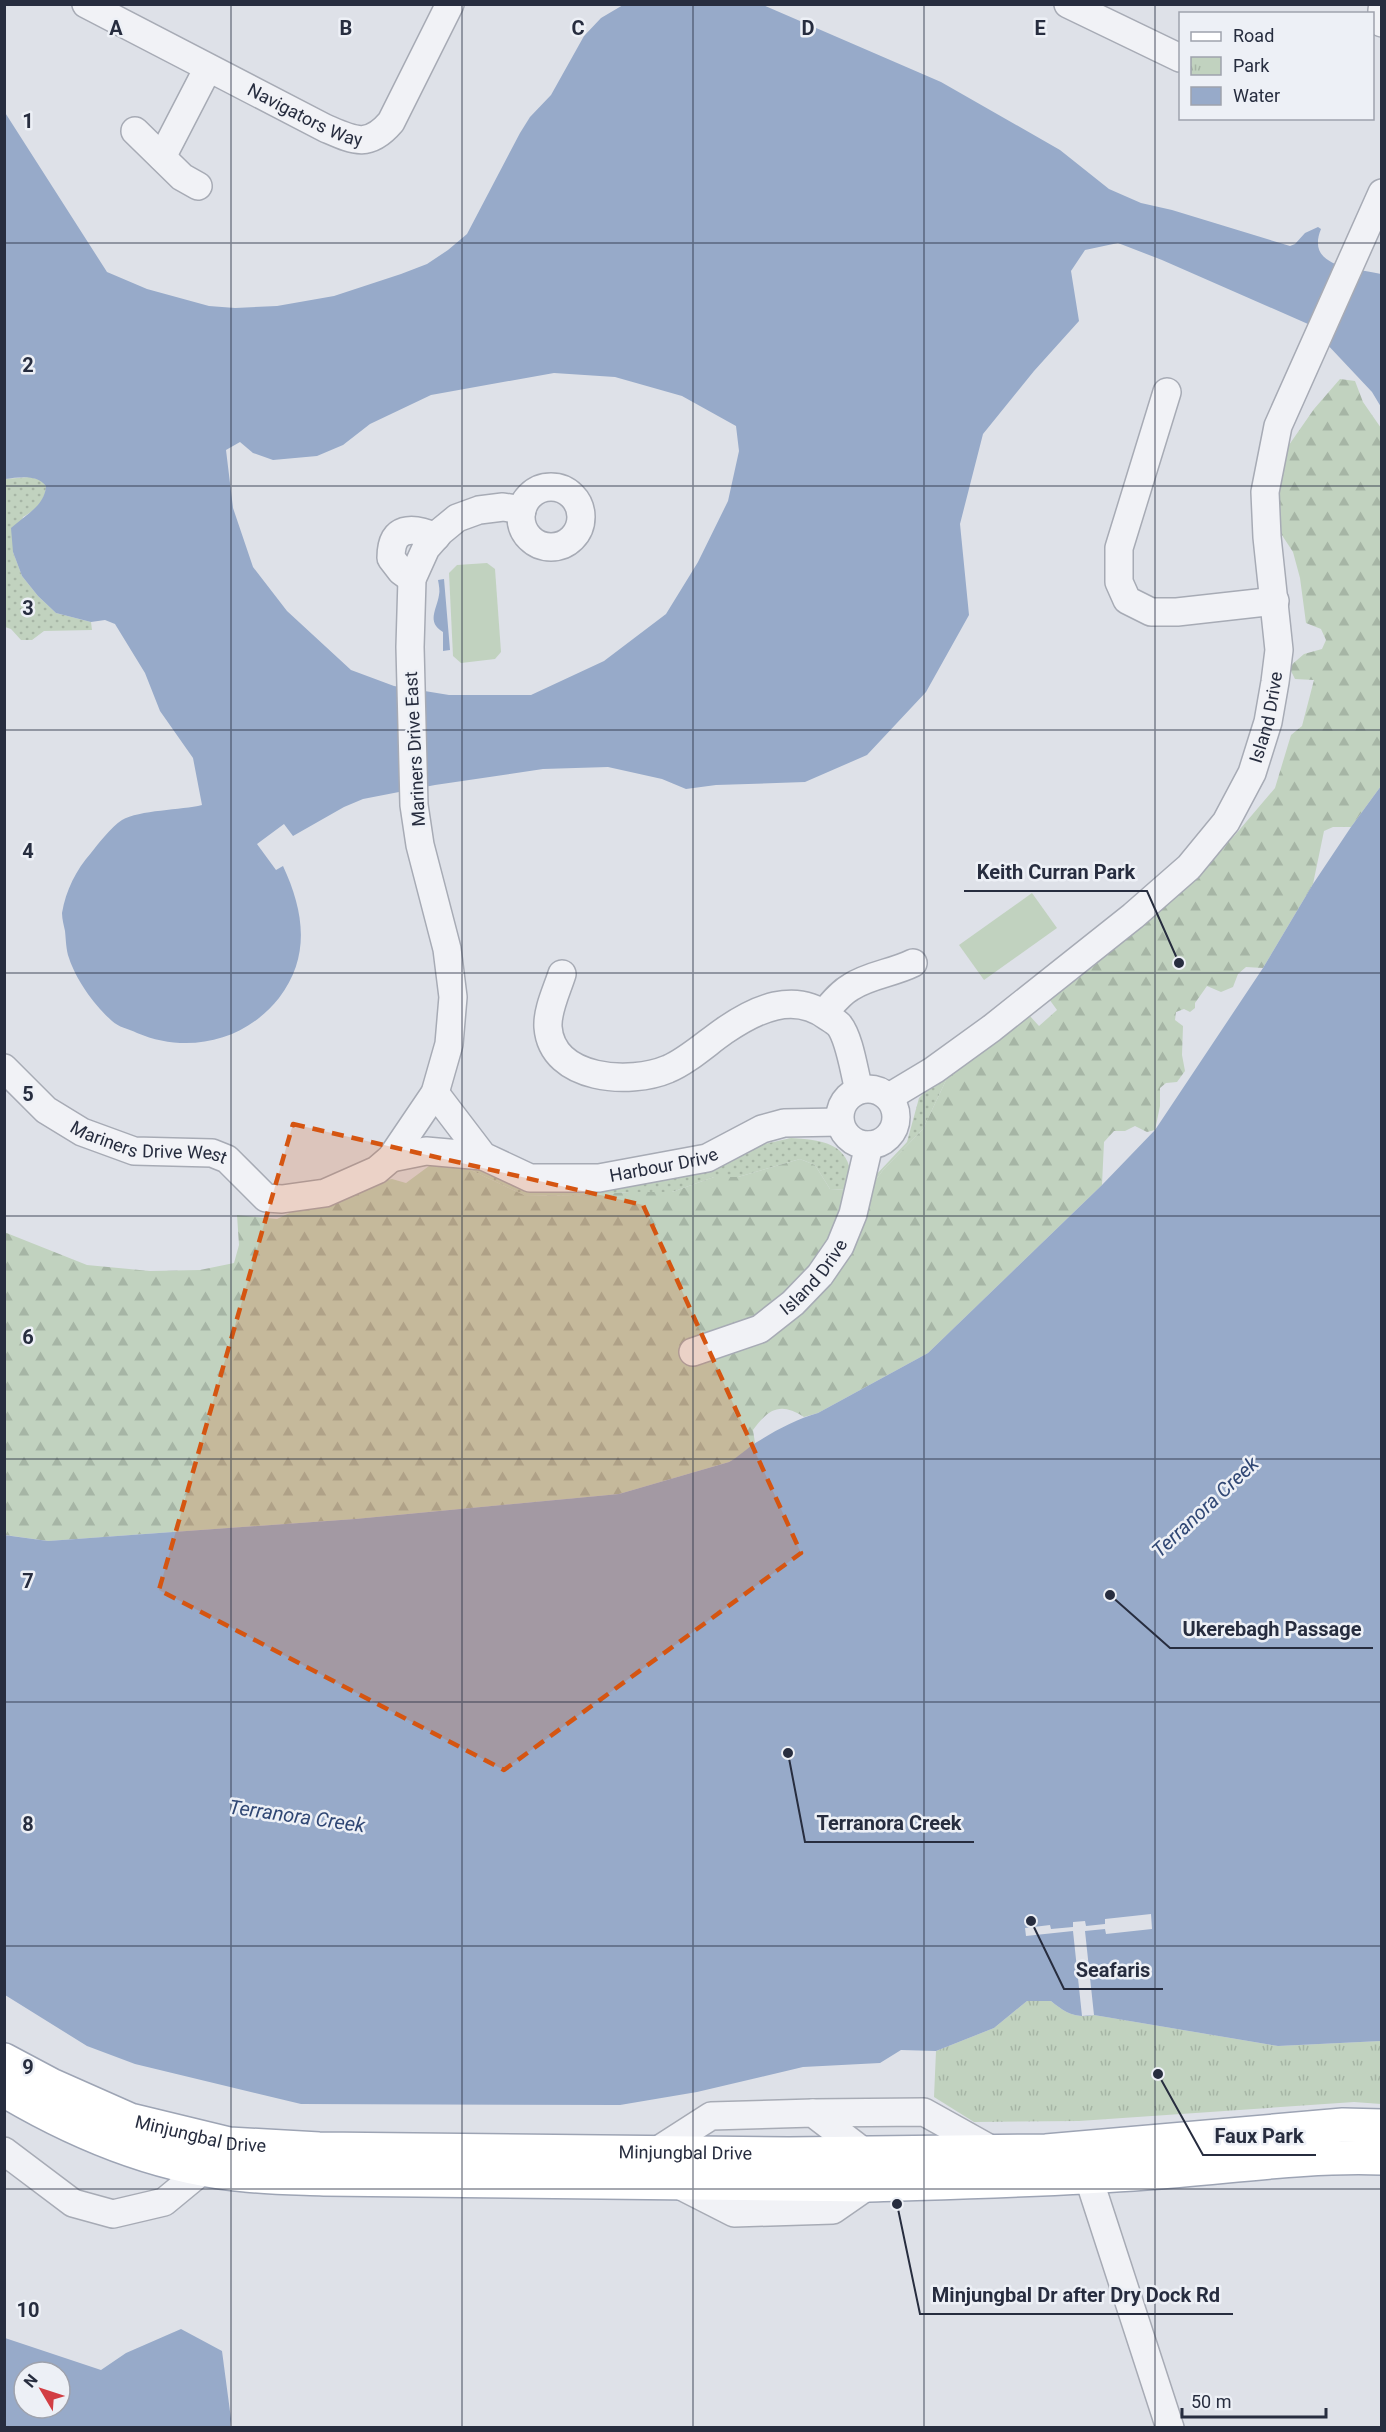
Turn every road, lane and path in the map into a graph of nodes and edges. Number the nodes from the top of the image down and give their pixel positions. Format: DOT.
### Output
graph roads {
  1 [pos="450,4"];
  2 [pos="1068,4"];
  3 [pos="97,7"];
  4 [pos="1382,10"];
  5 [pos="1382,23"];
  6 [pos="1179,58"];
  7 [pos="208,69"];
  8 [pos="135,131"];
  9 [pos="162,157"];
  10 [pos="198,186"];
  11 [pos="1382,193"];
  12 [pos="1167,392"];
  13 [pos="522,510"];
  14 [pos="1275,601"];
  15 [pos="913,963"];
  16 [pos="562,974"];
  17 [pos="824,1013"];
  18 [pos="4,1068"];
  19 [pos="859,1090"];
  20 [pos="435,1093"];
  21 [pos="889,1097"];
  22 [pos="840,1122"];
  23 [pos="869,1145"];
  24 [pos="483,1156"];
  25 [pos="391,1158"];
  26 [pos="693,1352"];
  27 [pos="4,2060"];
  28 [pos="4,2090"];
  29 [pos="813,2113"];
  30 [pos="1382,2126"];
  31 [pos="4,2151"];
  32 [pos="994,2151"];
  33 [pos="655,2152"];
  34 [pos="866,2153"];
  35 [pos="1382,2158"];
  36 [pos="1086,2162"];
  37 [pos="204,2169"];
  38 [pos="1170,2427"];
  1 -- 7 [label="street, Navigators Way"];
  2 -- 6 [label="street"];
  3 -- 7 [label="street, Navigators Way"];
  4 -- 5 [label="street"];
  7 -- 9 [label="street"];
  8 -- 9 [label="street"];
  9 -- 10 [label="street"];
  11 -- 14 [label="street, Island Drive"];
  12 -- 14 [label="street"];
  13 -- 20 [label="street, Mariners Drive East"];
  14 -- 21 [label="street, Island Drive"];
  15 -- 17 [label="street"];
  16 -- 17 [label="street"];
  17 -- 19 [label="street"];
  18 -- 25 [label="street, Mariners Drive West"];
  19 -- 21 [label="street"];
  19 -- 22 [label="street"];
  20 -- 24 [label="street, Harbour Drive"];
  20 -- 25 [label="street, Mariners Drive West"];
  21 -- 23 [label="street"];
  22 -- 23 [label="street"];
  22 -- 24 [label="street, Harbour Drive"];
  23 -- 26 [label="street, Island Drive"];
  24 -- 25 [label="street, Harbour Drive"];
  27 -- 33 [label="main road, Minjungbal Drive"];
  28 -- 37 [label="main road, Minjungbal Drive"];
  29 -- 32 [label="street"];
  29 -- 33 [label="street"];
  29 -- 34 [label="street"];
  30 -- 36 [label="main road, Minjungbal Drive"];
  31 -- 37 [label="street"];
  32 -- 34 [label="main road, Minjungbal Drive"];
  32 -- 36 [label="main road, Minjungbal Drive"];
  33 -- 34 [label="main road, Minjungbal Drive"];
  35 -- 36 [label="main road, Minjungbal Drive"];
  36 -- 37 [label="main road, Minjungbal Drive"];
  36 -- 38 [label="street"];
}
